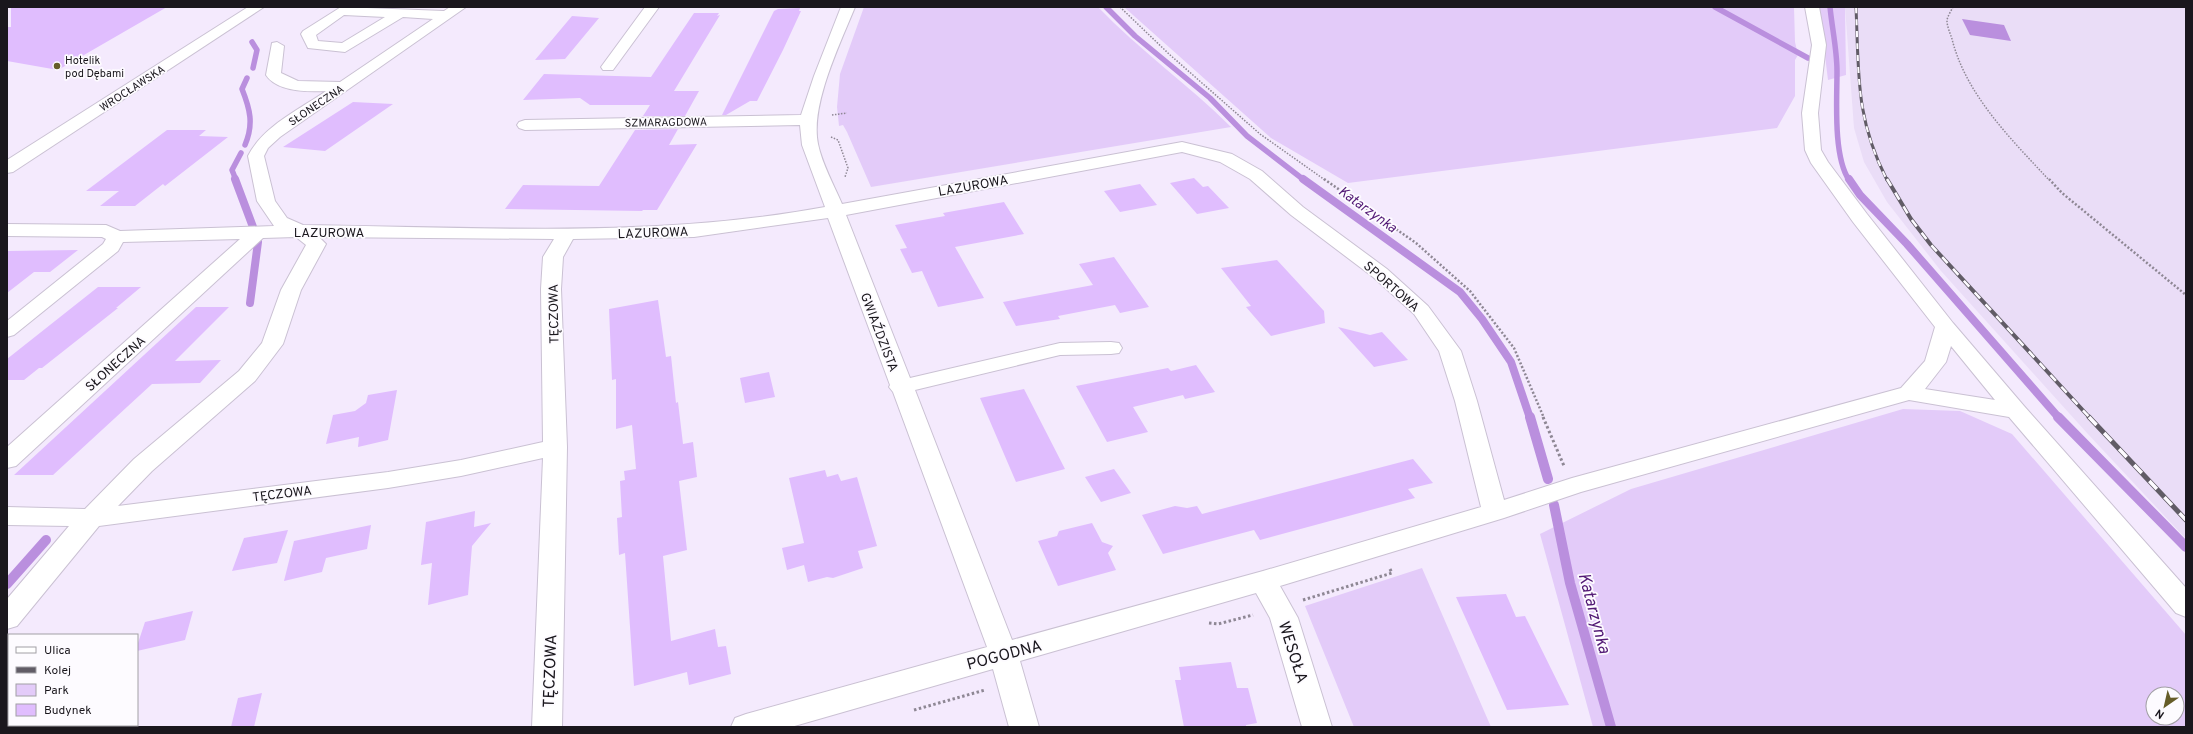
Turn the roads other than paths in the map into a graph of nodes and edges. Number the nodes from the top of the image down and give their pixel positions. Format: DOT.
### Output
graph roads {
  1 [pos="257,7"];
  2 [pos="459,7"];
  3 [pos="652,7"];
  4 [pos="848,7"];
  5 [pos="1812,7"];
  6 [pos="340,9"];
  7 [pos="399,14"];
  8 [pos="446,16"];
  9 [pos="277,46"];
  10 [pos="608,67"];
  11 [pos="344,86"];
  12 [pos="808,120"];
  13 [pos="524,125"];
  14 [pos="1182,147"];
  15 [pos="7,168"];
  16 [pos="834,211"];
  17 [pos="7,230"];
  18 [pos="300,231"];
  19 [pos="258,232"];
  20 [pos="568,234"];
  21 [pos="116,237"];
  22 [pos="1946,327"];
  23 [pos="7,331"];
  24 [pos="1111,348"];
  25 [pos="900,387"];
  26 [pos="1909,393"];
  27 [pos="2016,411"];
  28 [pos="555,447"];
  29 [pos="7,460"];
  30 [pos="1495,512"];
  31 [pos="7,516"];
  32 [pos="91,518"];
  33 [pos="1264,580"];
  34 [pos="2186,606"];
  35 [pos="7,618"];
  36 [pos="1003,654"];
  37 [pos="547,727"];
  38 [pos="746,727"];
  39 [pos="1024,727"];
  40 [pos="1317,727"];
  1 -- 15 [label="street, WROCŁAWSKA"];
  2 -- 8 [label="street, SŁONECZNA"];
  3 -- 10 [label="street"];
  4 -- 12 [label="street, GWIAŹDZISTA"];
  5 -- 22 [label="street"];
  6 -- 7 [label="street"];
  6 -- 7 [label="street"];
  7 -- 8 [label="street"];
  8 -- 11 [label="street, SŁONECZNA"];
  9 -- 11 [label="street"];
  11 -- 18 [label="street, SŁONECZNA"];
  12 -- 13 [label="street, SZMARAGDOWA"];
  12 -- 16 [label="street, GWIAŹDZISTA"];
  14 -- 16 [label="street, LAZUROWA"];
  14 -- 30 [label="street, SPORTOWA"];
  16 -- 20 [label="street, LAZUROWA"];
  16 -- 25 [label="street, GWIAŹDZISTA"];
  17 -- 21 [label="street"];
  18 -- 19 [label="street, LAZUROWA"];
  18 -- 20 [label="street, LAZUROWA"];
  18 -- 32 [label="street"];
  19 -- 21 [label="street, LAZUROWA"];
  19 -- 29 [label="street, SŁONECZNA"];
  20 -- 28 [label="street, TĘCZOWA"];
  21 -- 23 [label="street"];
  22 -- 26 [label="street"];
  22 -- 27 [label="street"];
  24 -- 25 [label="street"];
  25 -- 36 [label="street, GWIAŹDZISTA"];
  26 -- 27 [label="street"];
  26 -- 30 [label="street, POGODNA"];
  27 -- 34 [label="street"];
  28 -- 32 [label="street, TĘCZOWA"];
  28 -- 37 [label="street, TĘCZOWA"];
  30 -- 33 [label="street, POGODNA"];
  31 -- 32 [label="street, TĘCZOWA"];
  32 -- 35 [label="street"];
  33 -- 36 [label="street, POGODNA"];
  33 -- 40 [label="street, WESOŁA"];
  36 -- 38 [label="street, POGODNA"];
  36 -- 39 [label="street, GWIAŹDZISTA"];
}
